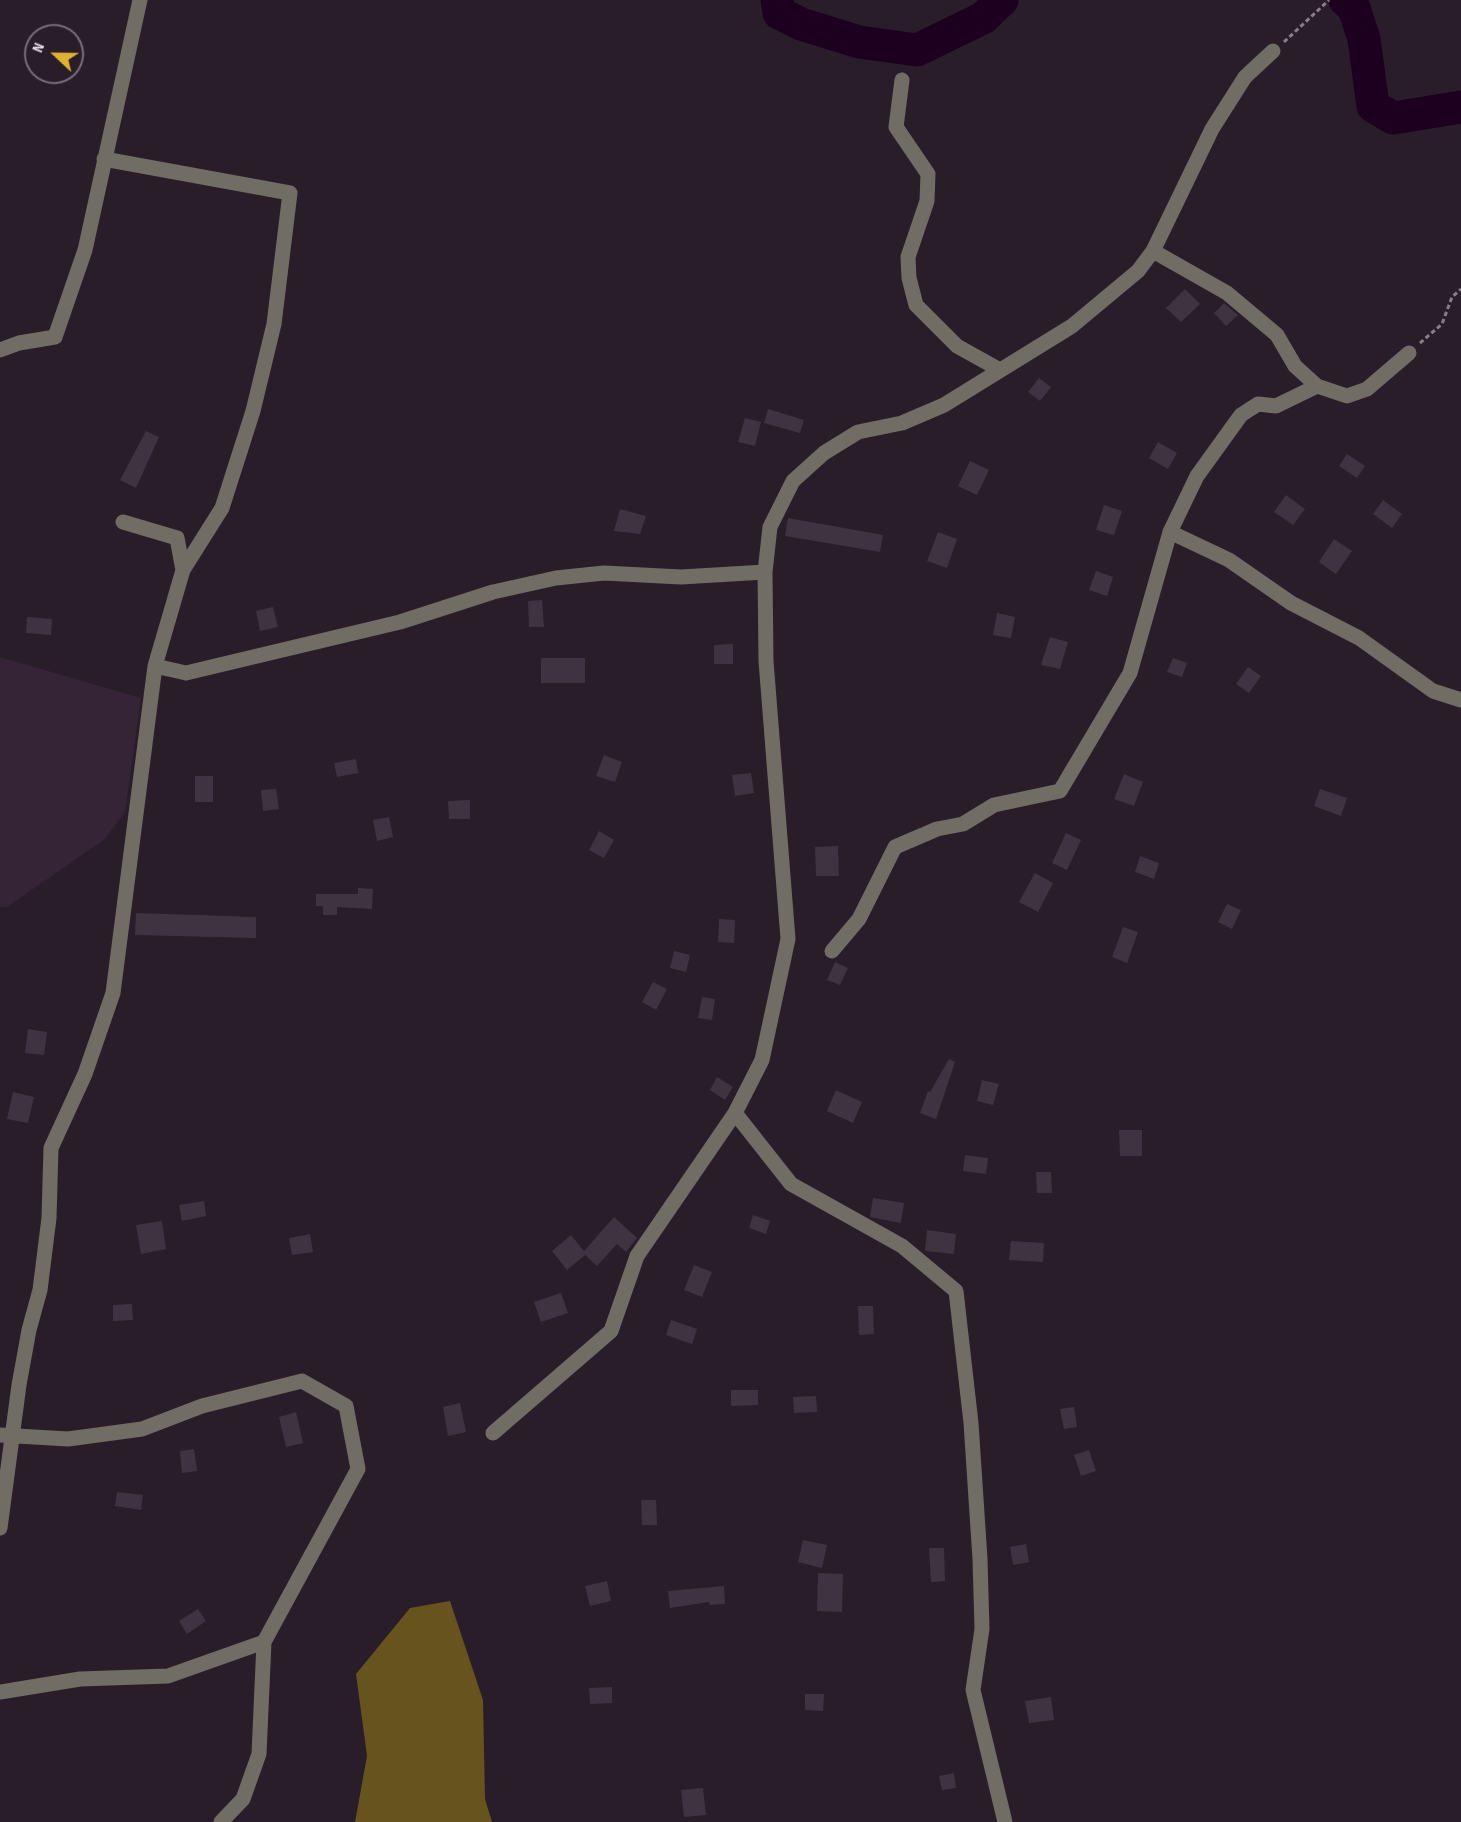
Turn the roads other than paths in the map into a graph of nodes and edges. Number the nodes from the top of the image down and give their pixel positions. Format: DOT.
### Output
graph roads {
  1 [pos="140,0"];
  2 [pos="1273,51"];
  3 [pos="902,80"];
  4 [pos="104,159"];
  5 [pos="1153,251"];
  6 [pos="0,350"];
  7 [pos="1409,352"];
  8 [pos="1000,370"];
  9 [pos="1317,386"];
  10 [pos="123,522"];
  11 [pos="1170,532"];
  12 [pos="183,570"];
  13 [pos="765,572"];
  14 [pos="155,666"];
  15 [pos="1461,700"];
  16 [pos="832,951"];
  17 [pos="735,1113"];
  18 [pos="493,1433"];
  19 [pos="5,1435"];
  20 [pos="0,1528"];
  21 [pos="264,1642"];
  22 [pos="0,1692"];
  23 [pos="221,1822"];
  24 [pos="1005,1822"];
  1 -- 4 [label="street"];
  2 -- 5 [label="street"];
  3 -- 8 [label="street"];
  4 -- 6 [label="street"];
  4 -- 12 [label="street"];
  5 -- 8 [label="street"];
  5 -- 9 [label="street"];
  7 -- 9 [label="street"];
  8 -- 13 [label="street"];
  9 -- 11 [label="street"];
  10 -- 12 [label="street"];
  11 -- 15 [label="street"];
  11 -- 16 [label="street"];
  12 -- 14 [label="street"];
  13 -- 14 [label="street"];
  13 -- 17 [label="street"];
  14 -- 19 [label="street"];
  17 -- 18 [label="street"];
  17 -- 24 [label="street"];
  19 -- 20 [label="street"];
  19 -- 21 [label="street"];
  21 -- 22 [label="street"];
  21 -- 23 [label="street"];
}
